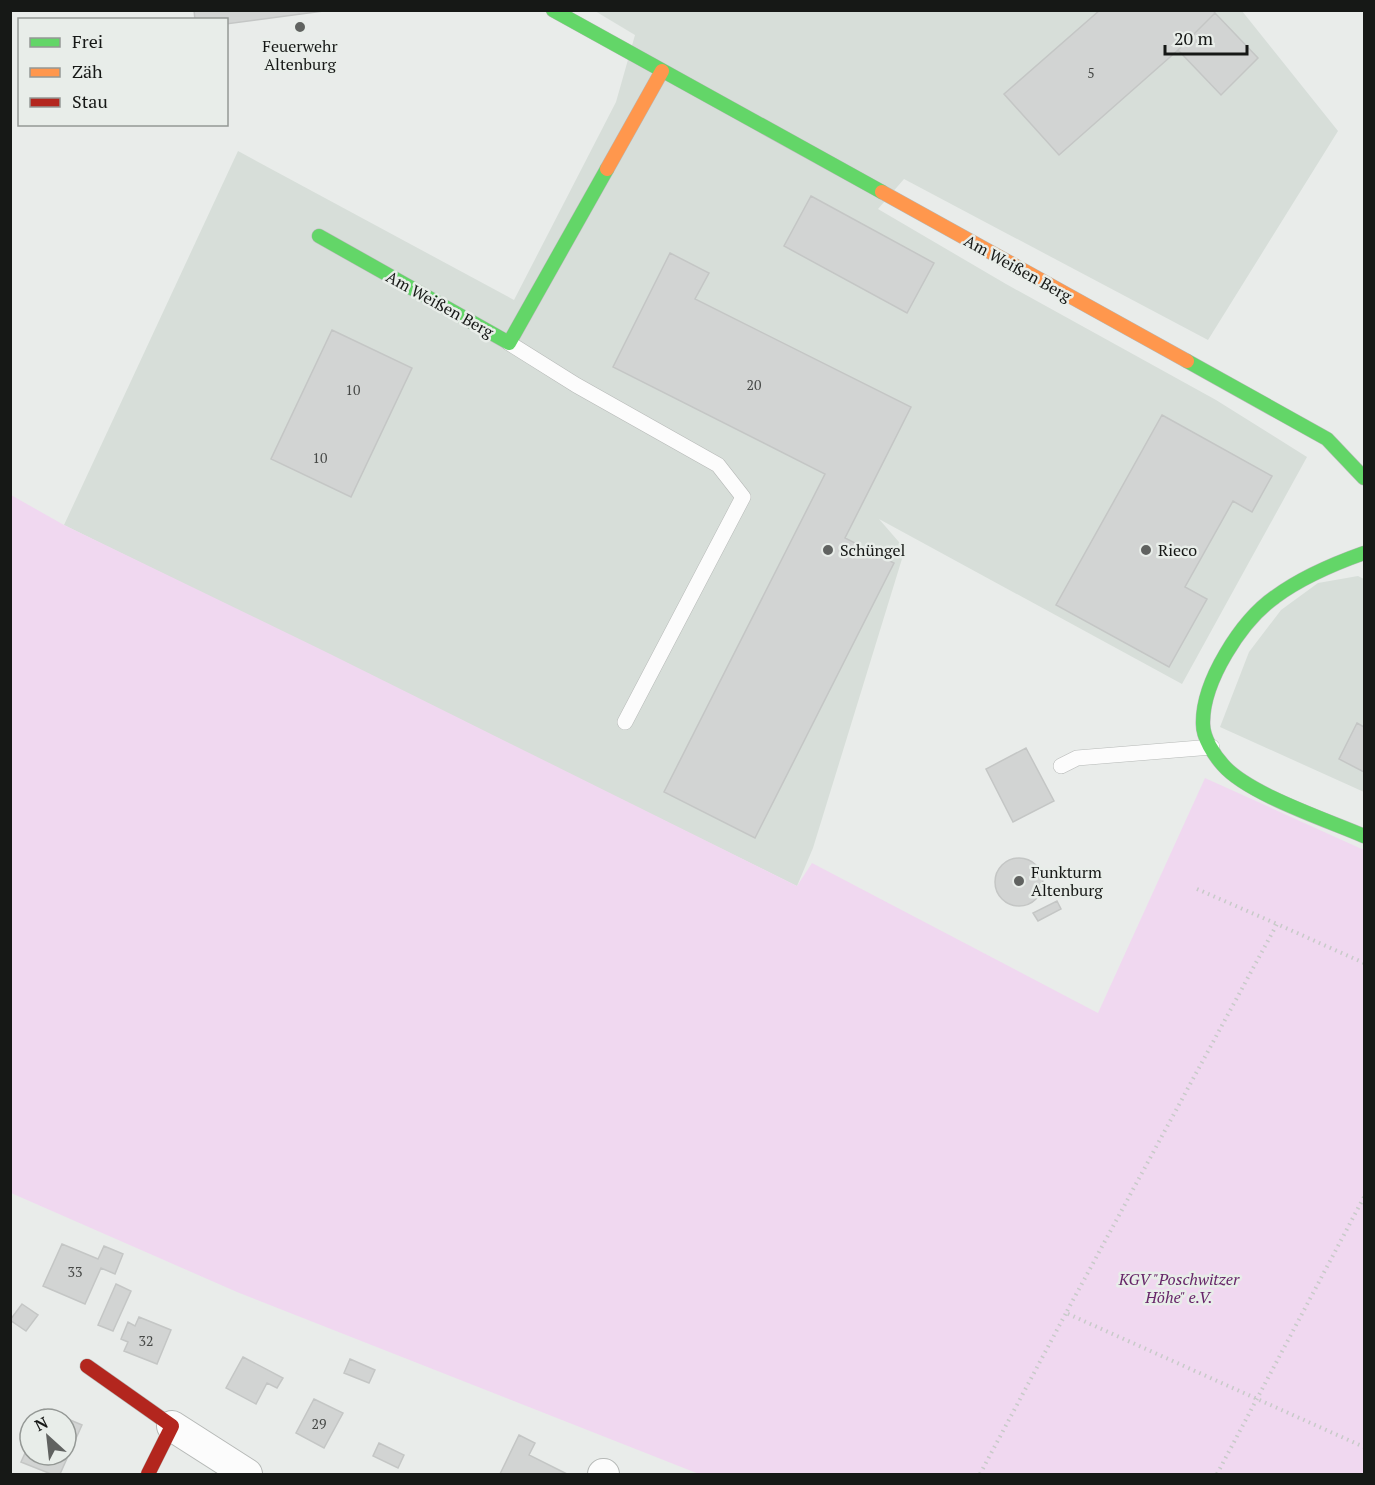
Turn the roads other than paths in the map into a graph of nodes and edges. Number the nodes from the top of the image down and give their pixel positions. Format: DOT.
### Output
graph roads {
  1 [pos="553,10"];
  2 [pos="662,71"];
  3 [pos="319,236"];
  4 [pos="509,343"];
  5 [pos="1365,478"];
  6 [pos="1365,553"];
  7 [pos="625,722"];
  8 [pos="1212,747"];
  9 [pos="1061,766"];
  10 [pos="1365,837"];
  11 [pos="87,1366"];
  12 [pos="172,1426"];
  13 [pos="148,1474"];
  14 [pos="248,1474"];
  1 -- 2 [label="street, Am Weißen Berg"];
  2 -- 4 [label="street, Am Weißen Berg"];
  2 -- 5 [label="street, Am Weißen Berg"];
  3 -- 4 [label="street, Am Weißen Berg"];
  4 -- 7 [label="lane"];
  6 -- 8 [label="street"];
  8 -- 9 [label="lane"];
  8 -- 10 [label="street"];
  11 -- 12 [label="street"];
  12 -- 13 [label="street"];
  12 -- 14 [label="street"];
}
